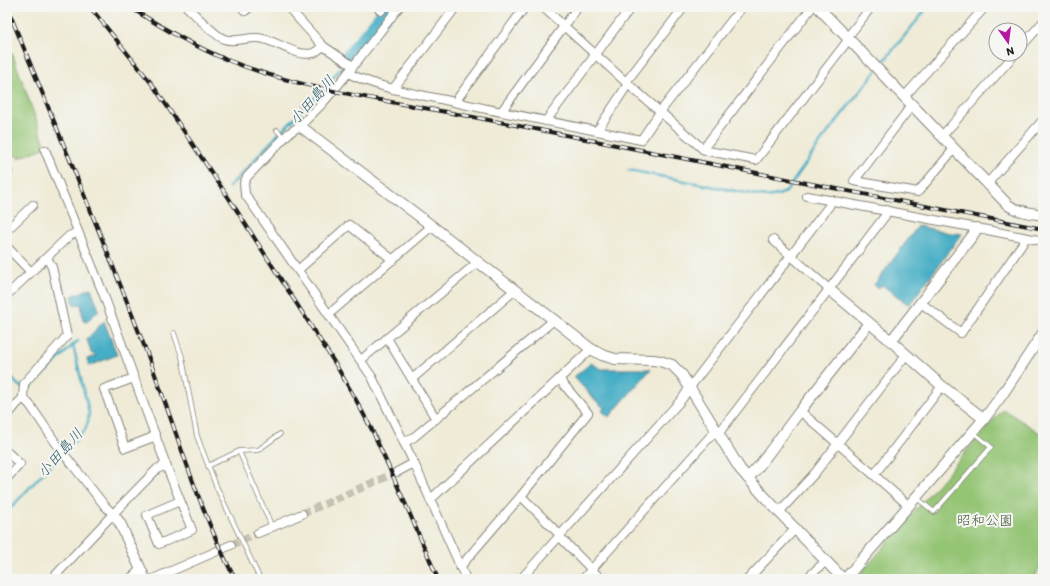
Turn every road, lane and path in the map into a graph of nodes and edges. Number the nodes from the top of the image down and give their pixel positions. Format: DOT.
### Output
graph roads {
  1 [pos="188,7"];
  2 [pos="242,7"];
  3 [pos="250,7"];
  4 [pos="288,7"];
  5 [pos="399,7"];
  6 [pos="456,7"];
  7 [pos="525,7"];
  8 [pos="543,7"];
  9 [pos="578,7"];
  10 [pos="631,7"];
  11 [pos="684,7"];
  12 [pos="812,7"];
  13 [pos="818,7"];
  14 [pos="871,7"];
  15 [pos="985,7"];
  16 [pos="737,8"];
  17 [pos="1043,22"];
  18 [pos="564,26"];
  19 [pos="848,38"];
  20 [pos="1028,39"];
  21 [pos="323,46"];
  22 [pos="596,54"];
  23 [pos="1008,62"];
  24 [pos="348,65"];
  25 [pos="627,83"];
  26 [pos="393,88"];
  27 [pos="904,97"];
  28 [pos="455,102"];
  29 [pos="301,105"];
  30 [pos="912,105"];
  31 [pos="309,112"];
  32 [pos="501,112"];
  33 [pos="660,112"];
  34 [pos="1043,120"];
  35 [pos="546,121"];
  36 [pos="300,126"];
  37 [pos="277,130"];
  38 [pos="597,131"];
  39 [pos="942,136"];
  40 [pos="284,137"];
  41 [pos="703,149"];
  42 [pos="954,149"];
  43 [pos="45,150"];
  44 [pos="987,184"];
  45 [pos="807,196"];
  46 [pos="832,200"];
  47 [pos="33,205"];
  48 [pos="887,210"];
  49 [pos="1043,215"];
  50 [pos="432,226"];
  51 [pos="977,228"];
  52 [pos="7,230"];
  53 [pos="78,232"];
  54 [pos="1025,238"];
  55 [pos="773,240"];
  56 [pos="1043,241"];
  57 [pos="7,247"];
  58 [pos="791,256"];
  59 [pos="47,258"];
  60 [pos="393,260"];
  61 [pos="478,262"];
  62 [pos="298,270"];
  63 [pos="31,272"];
  64 [pos="515,290"];
  65 [pos="830,290"];
  66 [pos="7,295"];
  67 [pos="921,303"];
  68 [pos="329,314"];
  69 [pos="554,320"];
  70 [pos="869,323"];
  71 [pos="174,333"];
  72 [pos="1043,333"];
  73 [pos="387,338"];
  74 [pos="891,341"];
  75 [pos="591,349"];
  76 [pos="906,355"];
  77 [pos="361,360"];
  78 [pos="134,378"];
  79 [pos="412,378"];
  80 [pos="559,380"];
  81 [pos="942,386"];
  82 [pos="690,387"];
  83 [pos="23,391"];
  84 [pos="800,411"];
  85 [pos="7,416"];
  86 [pos="436,419"];
  87 [pos="984,419"];
  88 [pos="717,431"];
  89 [pos="973,432"];
  90 [pos="280,434"];
  91 [pos="156,436"];
  92 [pos="404,443"];
  93 [pos="837,443"];
  94 [pos="239,451"];
  95 [pos="7,452"];
  96 [pos="414,463"];
  97 [pos="166,465"];
  98 [pos="208,466"];
  99 [pos="397,472"];
  100 [pos="874,475"];
  101 [pos="7,478"];
  102 [pos="748,478"];
  103 [pos="522,496"];
  104 [pos="916,498"];
  105 [pos="430,500"];
  106 [pos="180,501"];
  107 [pos="909,506"];
  108 [pos="780,512"];
  109 [pos="113,514"];
  110 [pos="302,514"];
  111 [pos="272,527"];
  112 [pos="796,528"];
  113 [pos="258,533"];
  114 [pos="560,536"];
  115 [pos="231,545"];
  116 [pos="826,561"];
  117 [pos="460,567"];
  118 [pos="141,569"];
  119 [pos="592,569"];
  120 [pos="52,579"];
  121 [pos="130,579"];
  122 [pos="145,579"];
  123 [pos="153,579"];
  124 [pos="260,579"];
  125 [pos="466,579"];
  126 [pos="522,579"];
  127 [pos="583,579"];
  128 [pos="602,579"];
  129 [pos="748,579"];
  130 [pos="806,579"];
  131 [pos="844,579"];
  1 -- 21 [label="street"];
  2 -- 3 [label="street"];
  4 -- 21 [label="street"];
  5 -- 24 [label="street"];
  6 -- 26 [label="street"];
  7 -- 28 [label="street"];
  8 -- 18 [label="street"];
  9 -- 18 [label="street"];
  10 -- 22 [label="street"];
  11 -- 25 [label="street"];
  12 -- 41 [label="street"];
  13 -- 19 [label="street"];
  14 -- 19 [label="street"];
  15 -- 27 [label="street"];
  16 -- 33 [label="street"];
  17 -- 20 [label="street"];
  18 -- 22 [label="street"];
  18 -- 32 [label="street"];
  19 -- 27 [label="street"];
  19 -- 41 [label="street"];
  21 -- 24 [label="street"];
  22 -- 25 [label="street"];
  22 -- 35 [label="street"];
  23 -- 39 [label="street"];
  24 -- 26 [label="street"];
  24 -- 31 [label="street"];
  25 -- 33 [label="street"];
  25 -- 38 [label="street"];
  26 -- 28 [label="street"];
  27 -- 30 [label="street"];
  28 -- 32 [label="street"];
  29 -- 31 [label="lane"];
  30 -- 39 [label="street"];
  30 -- 42 [label="street"];
  31 -- 36 [label="street"];
  32 -- 35 [label="street"];
  33 -- 38 [label="street"];
  33 -- 41 [label="street"];
  34 -- 44 [label="street"];
  35 -- 38 [label="street"];
  36 -- 40 [label="street"];
  36 -- 50 [label="street"];
  37 -- 40 [label="lane"];
  39 -- 42 [label="street"];
  40 -- 62 [label="street"];
  42 -- 44 [label="street"];
  43 -- 53 [label="street"];
  44 -- 49 [label="street"];
  45 -- 46 [label="street"];
  46 -- 48 [label="street"];
  46 -- 58 [label="street"];
  47 -- 52 [label="street"];
  48 -- 51 [label="street"];
  48 -- 65 [label="street"];
  50 -- 60 [label="street"];
  50 -- 61 [label="street"];
  51 -- 54 [label="street"];
  51 -- 67 [label="street"];
  53 -- 59 [label="street"];
  53 -- 78 [label="street"];
  54 -- 56 [label="street"];
  54 -- 67 [label="street"];
  55 -- 58 [label="street"];
  57 -- 63 [label="street"];
  58 -- 65 [label="street"];
  58 -- 82 [label="street"];
  59 -- 63 [label="street"];
  59 -- 83 [label="street"];
  60 -- 62 [label="street"];
  60 -- 68 [label="street"];
  61 -- 64 [label="street"];
  61 -- 73 [label="street"];
  62 -- 68 [label="street"];
  63 -- 66 [label="street"];
  64 -- 69 [label="street"];
  64 -- 79 [label="street"];
  65 -- 70 [label="street"];
  65 -- 88 [label="street"];
  67 -- 74 [label="street"];
  68 -- 77 [label="street"];
  69 -- 75 [label="street"];
  69 -- 86 [label="street"];
  70 -- 74 [label="street"];
  70 -- 84 [label="street"];
  71 -- 98 [label="lane"];
  72 -- 87 [label="street"];
  73 -- 77 [label="street"];
  73 -- 79 [label="street"];
  74 -- 76 [label="street"];
  75 -- 80 [label="street"];
  75 -- 82 [label="street"];
  76 -- 81 [label="street"];
  76 -- 93 [label="street"];
  77 -- 92 [label="street"];
  78 -- 91 [label="street"];
  78 -- 91 [label="street"];
  79 -- 86 [label="street"];
  80 -- 103 [label="street"];
  80 -- 105 [label="street"];
  81 -- 87 [label="street"];
  81 -- 100 [label="street"];
  82 -- 88 [label="street"];
  82 -- 114 [label="street"];
  83 -- 85 [label="street"];
  83 -- 109 [label="street"];
  84 -- 93 [label="street"];
  84 -- 102 [label="street"];
  86 -- 92 [label="street"];
  87 -- 89 [label="street"];
  88 -- 102 [label="street"];
  88 -- 119 [label="street"];
  89 -- 104 [label="street"];
  89 -- 104 [label="lane"];
  90 -- 94 [label="lane"];
  91 -- 97 [label="street"];
  92 -- 96 [label="street"];
  93 -- 100 [label="street"];
  93 -- 108 [label="street"];
  94 -- 98 [label="lane"];
  94 -- 111 [label="lane"];
  95 -- 101 [label="street"];
  96 -- 99 [label="street"];
  96 -- 105 [label="street"];
  97 -- 106 [label="street"];
  97 -- 109 [label="street"];
  98 -- 124 [label="lane"];
  100 -- 107 [label="street"];
  102 -- 108 [label="street"];
  103 -- 114 [label="street"];
  103 -- 117 [label="street"];
  104 -- 107 [label="street"];
  105 -- 117 [label="street"];
  106 -- 106 [label="street"];
  107 -- 131 [label="street"];
  108 -- 112 [label="street"];
  109 -- 118 [label="street"];
  109 -- 120 [label="street"];
  110 -- 111 [label="street"];
  111 -- 113 [label="street"];
  112 -- 116 [label="street"];
  112 -- 129 [label="street"];
  114 -- 119 [label="street"];
  114 -- 126 [label="street"];
  115 -- 123 [label="street"];
  116 -- 130 [label="street"];
  116 -- 131 [label="street"];
  117 -- 125 [label="street"];
  118 -- 121 [label="street"];
  118 -- 122 [label="street"];
  119 -- 127 [label="street"];
  119 -- 128 [label="street"];
}
